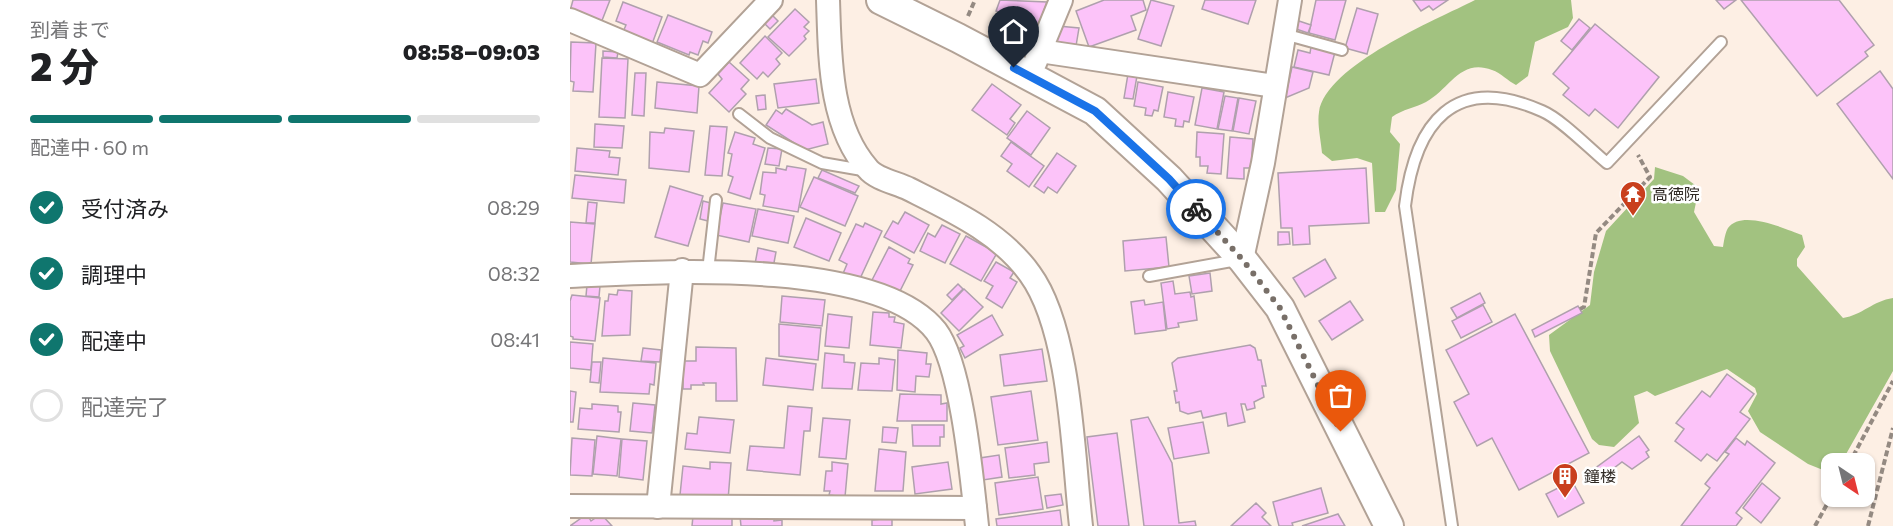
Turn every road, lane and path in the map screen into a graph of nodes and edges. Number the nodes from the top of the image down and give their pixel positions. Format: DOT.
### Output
graph roads {
  1 [pos="771,0"];
  2 [pos="828,0"];
  3 [pos="881,0"];
  4 [pos="1061,0"];
  5 [pos="1290,0"];
  6 [pos="570,20"];
  7 [pos="1283,34"];
  8 [pos="1720,42"];
  9 [pos="1342,50"];
  10 [pos="1035,64"];
  11 [pos="1275,86"];
  12 [pos="739,114"];
  13 [pos="1629,139"];
  14 [pos="869,171"];
  15 [pos="716,200"];
  16 [pos="1242,259"];
  17 [pos="682,270"];
  18 [pos="708,271"];
  19 [pos="570,276"];
  20 [pos="1149,276"];
  21 [pos="1580,309"];
  22 [pos="1893,381"];
  23 [pos="1893,428"];
  24 [pos="1855,453"];
  25 [pos="570,506"];
  26 [pos="658,507"];
  27 [pos="1825,507"];
  28 [pos="976,517"];
  29 [pos="674,526"];
  30 [pos="1081,526"];
  31 [pos="1389,526"];
  32 [pos="1452,526"];
  33 [pos="1815,526"];
  34 [pos="1868,526"];
  1 -- 6 [label="street"];
  2 -- 14 [label="street"];
  3 -- 10 [label="street"];
  4 -- 10 [label="street"];
  5 -- 7 [label="street"];
  7 -- 9 [label="lane"];
  7 -- 11 [label="street"];
  8 -- 13 [label="lane"];
  10 -- 11 [label="street"];
  10 -- 16 [label="street"];
  11 -- 16 [label="street"];
  12 -- 14 [label="lane"];
  13 -- 21 [label="path"];
  13 -- 32 [label="lane"];
  14 -- 30 [label="street"];
  15 -- 18 [label="lane"];
  16 -- 20 [label="lane"];
  16 -- 31 [label="street"];
  17 -- 18 [label="street"];
  17 -- 19 [label="street"];
  17 -- 26 [label="street"];
  18 -- 28 [label="street"];
  22 -- 24 [label="path"];
  23 -- 34 [label="path"];
  25 -- 26 [label="street"];
  26 -- 28 [label="street"];
  26 -- 29 [label="street"];
  27 -- 33 [label="path"];
}
